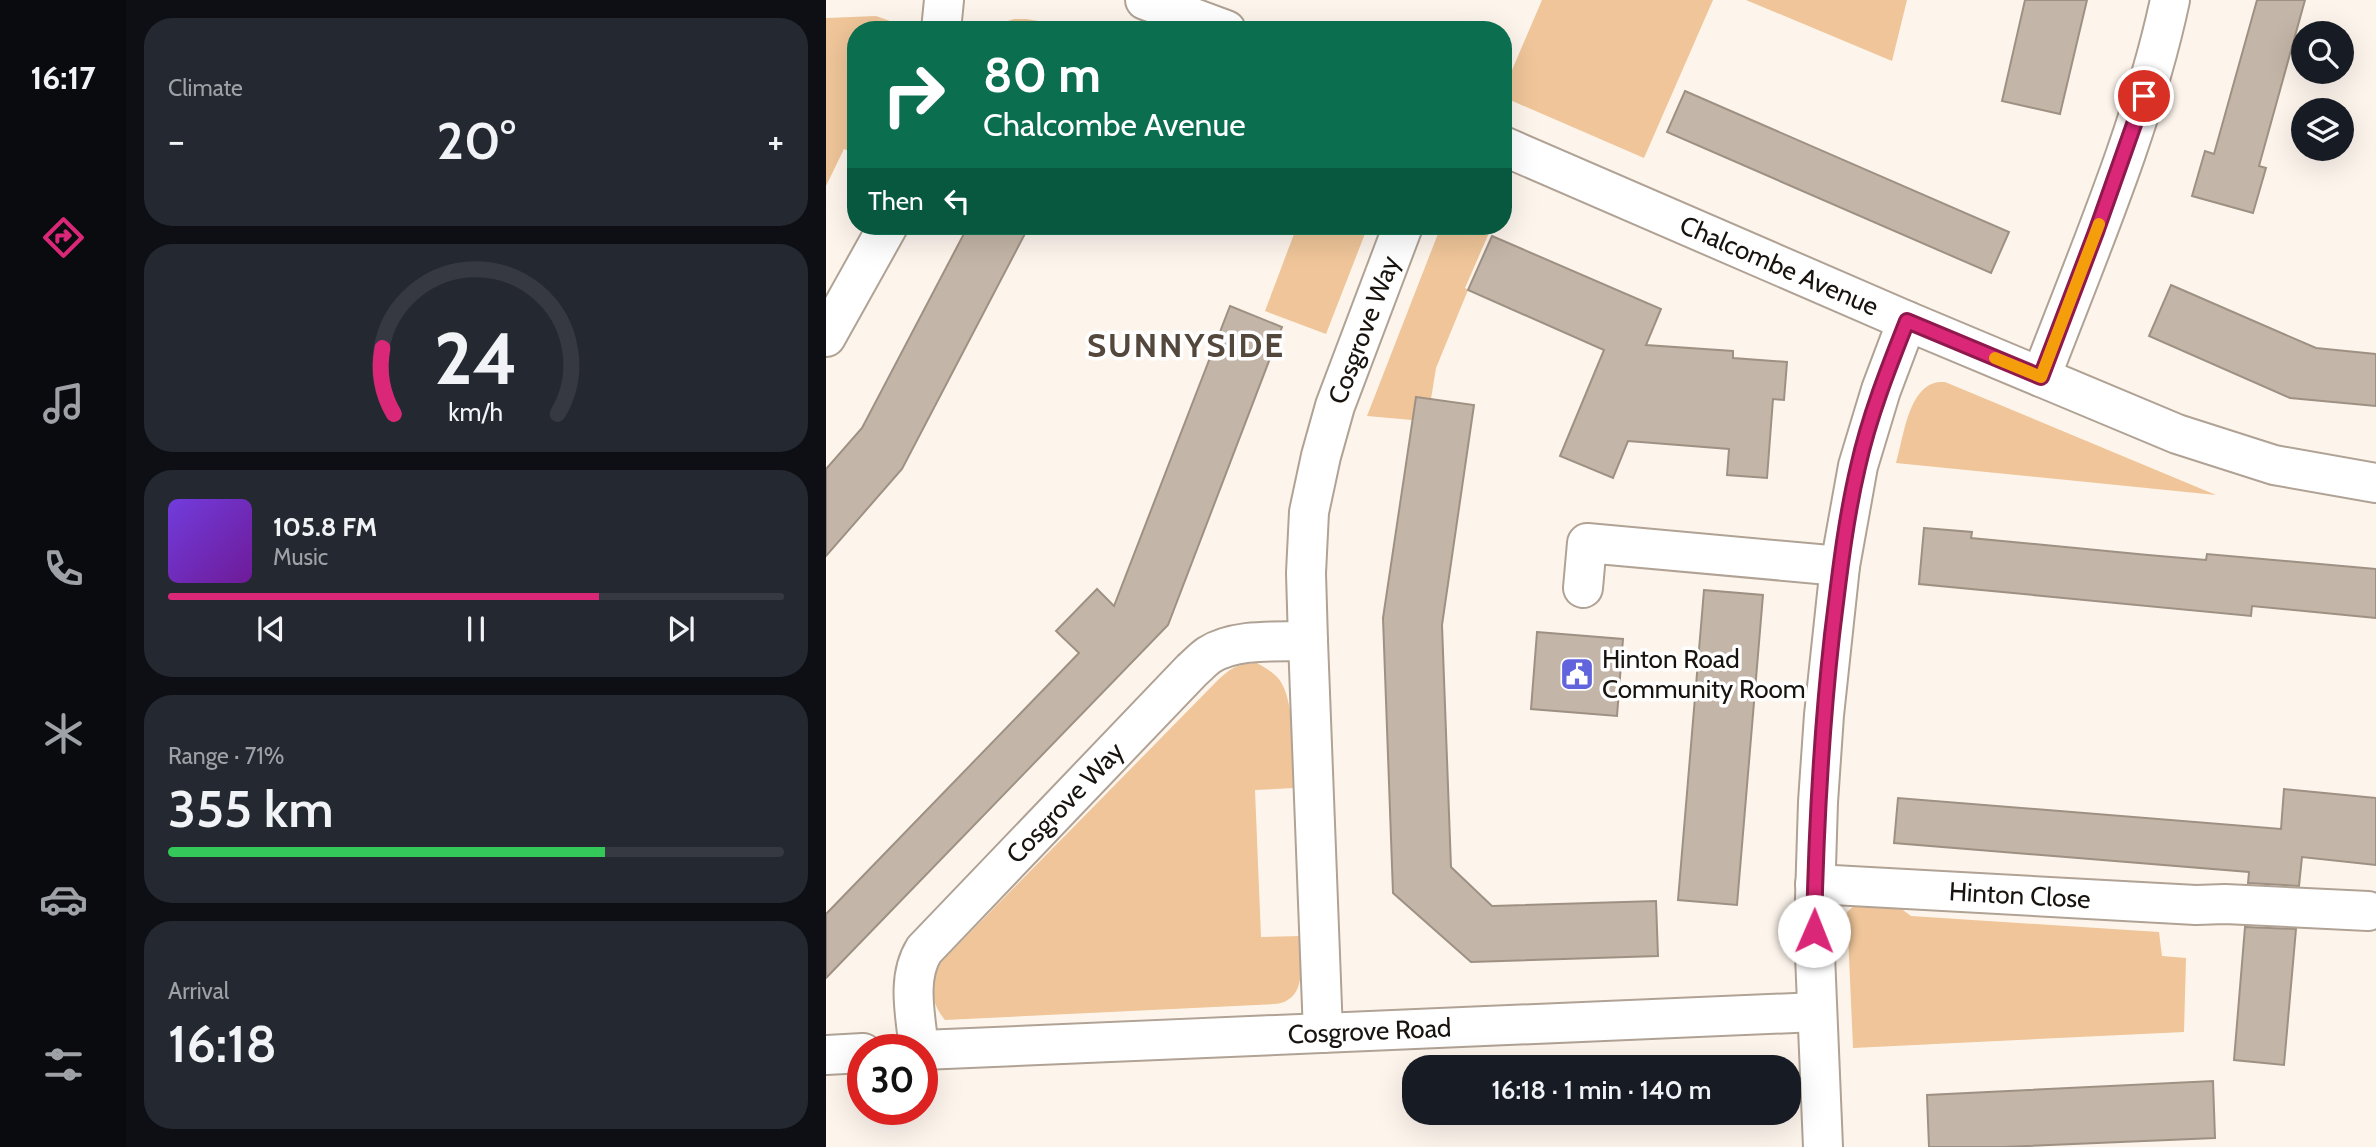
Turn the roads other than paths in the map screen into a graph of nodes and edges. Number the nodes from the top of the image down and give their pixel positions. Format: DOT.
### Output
graph roads {
  1 [pos="944,0"];
  2 [pos="1145,0"];
  3 [pos="2170,0"];
  4 [pos="1222,18"];
  5 [pos="942,21"];
  6 [pos="1512,150"];
  7 [pos="883,235"];
  8 [pos="1401,235"];
  9 [pos="1907,321"];
  10 [pos="826,337"];
  11 [pos="2041,377"];
  12 [pos="2376,483"];
  13 [pos="1840,566"];
  14 [pos="1583,587"];
  15 [pos="1308,640"];
  16 [pos="1815,884"];
  17 [pos="2368,911"];
  18 [pos="1817,1012"];
  19 [pos="1323,1033"];
  20 [pos="918,1034"];
  21 [pos="938,1049"];
  22 [pos="847,1054"];
  23 [pos="826,1055"];
  24 [pos="1823,1147"];
  1 -- 5 [label="street"];
  2 -- 4 [label="street"];
  3 -- 11 [label="street"];
  6 -- 9 [label="street, Chalcombe Avenue"];
  7 -- 10 [label="street"];
  8 -- 15 [label="street, Cosgrove Way"];
  9 -- 11 [label="street, Chalcombe Avenue"];
  9 -- 13 [label="street"];
  11 -- 12 [label="street, Chalcombe Avenue"];
  13 -- 14 [label="street"];
  13 -- 16 [label="street"];
  15 -- 19 [label="street, Cosgrove Way"];
  15 -- 20 [label="street, Cosgrove Way"];
  16 -- 17 [label="street, Hinton Close"];
  16 -- 18 [label="street"];
  18 -- 19 [label="street, Cosgrove Road"];
  18 -- 24 [label="street"];
  19 -- 21 [label="street, Cosgrove Road"];
  22 -- 23 [label="street"];
}
